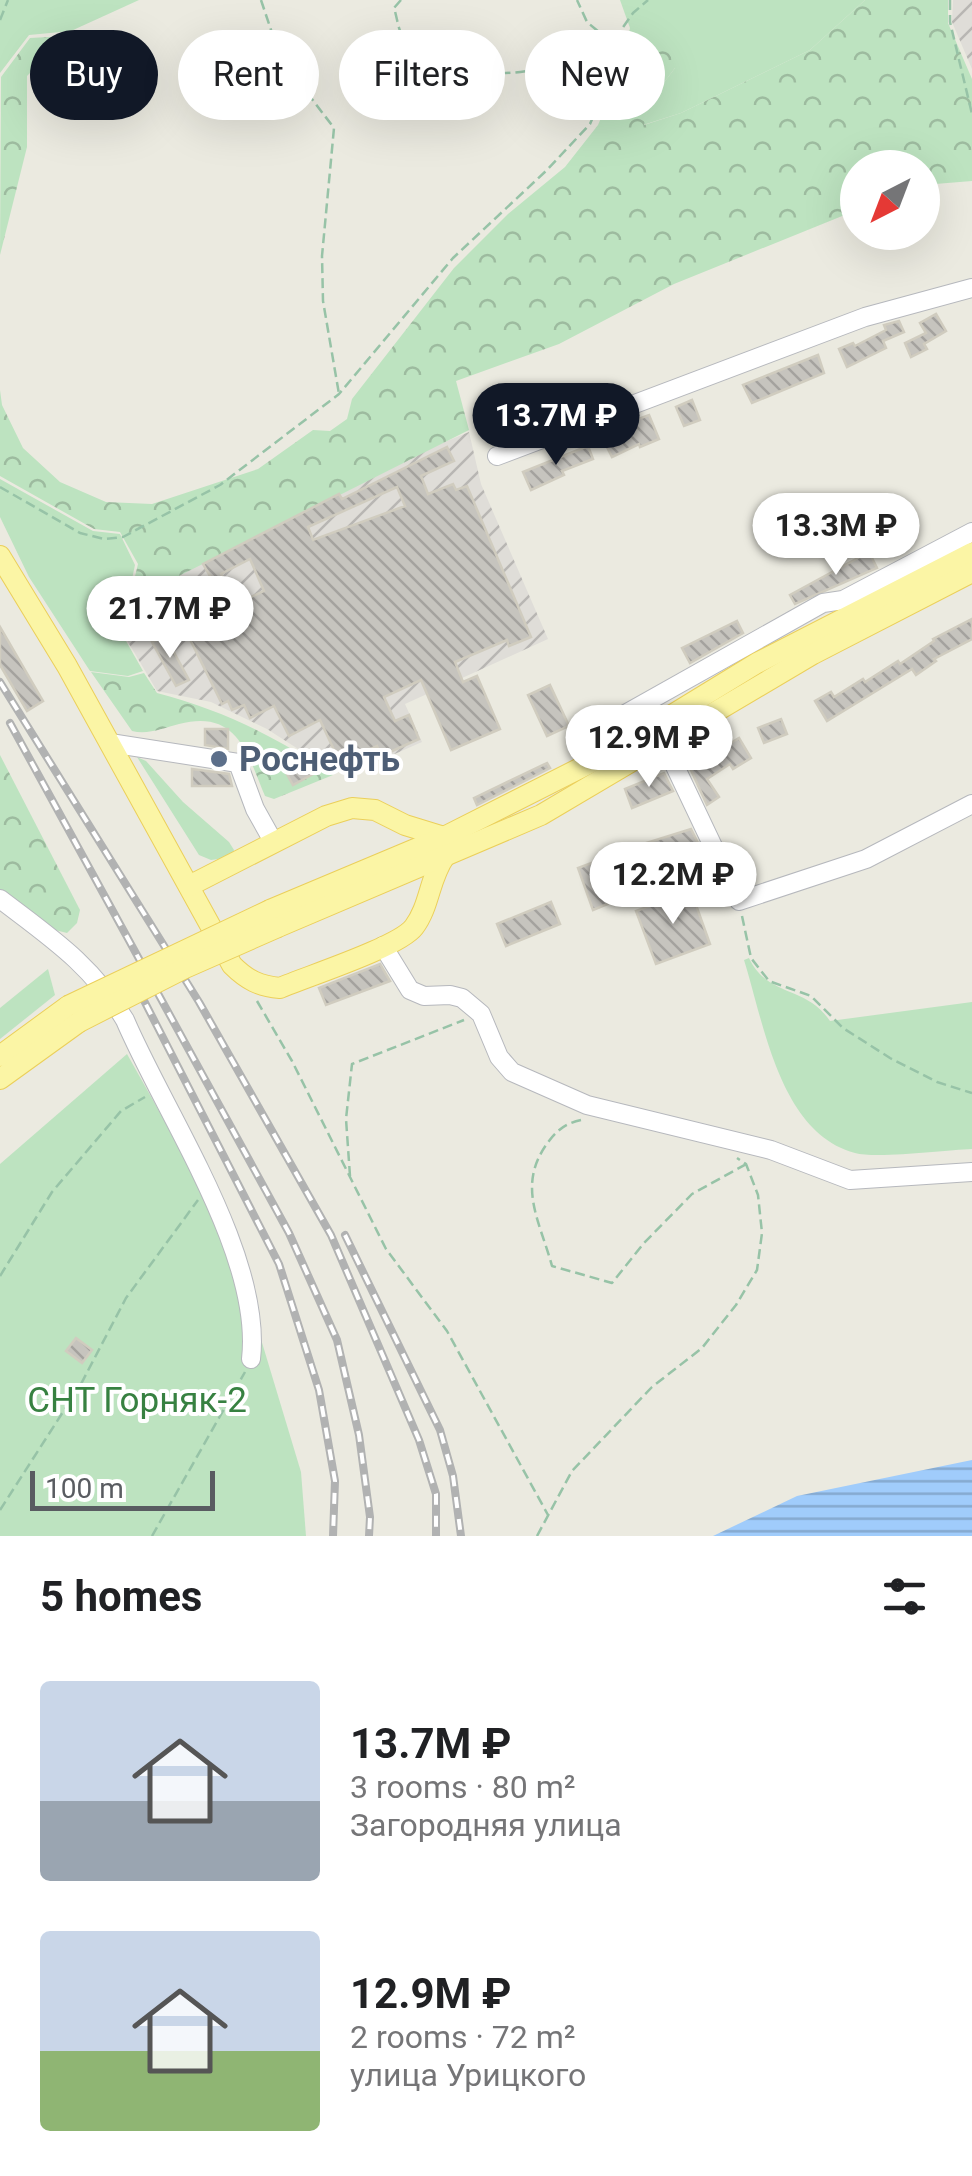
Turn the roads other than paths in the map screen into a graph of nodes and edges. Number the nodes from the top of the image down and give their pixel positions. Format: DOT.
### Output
graph roads {
  1 [pos="972,288"];
  2 [pos="498,456"];
  3 [pos="972,532"];
  4 [pos="972,552"];
  5 [pos="0,556"];
  6 [pos="972,572"];
  7 [pos="595,731"];
  8 [pos="663,741"];
  9 [pos="110,743"];
  10 [pos="972,804"];
  11 [pos="386,814"];
  12 [pos="274,843"];
  13 [pos="445,846"];
  14 [pos="383,872"];
  15 [pos="189,886"];
  16 [pos="0,899"];
  17 [pos="422,912"];
  18 [pos="383,946"];
  19 [pos="74,1014"];
  20 [pos="0,1056"];
  21 [pos="0,1079"];
  22 [pos="972,1172"];
  23 [pos="251,1358"];
  1 -- 2 [label="street"];
  3 -- 7 [label="street"];
  4 -- 13 [label="main road"];
  5 -- 9 [label="main road"];
  6 -- 8 [label="main road"];
  8 -- 10 [label="street"];
  8 -- 13 [label="main road"];
  9 -- 12 [label="street"];
  9 -- 15 [label="main road"];
  11 -- 12 [label="main road"];
  11 -- 13 [label="main road"];
  11 -- 14 [label="main road"];
  12 -- 15 [label="main road"];
  13 -- 14 [label="main road"];
  13 -- 17 [label="main road"];
  14 -- 17 [label="main road"];
  14 -- 19 [label="main road, bridge"];
  15 -- 18 [label="main road"];
  16 -- 23 [label="street"];
  17 -- 18 [label="main road"];
  18 -- 22 [label="street"];
  19 -- 20 [label="main road"];
  19 -- 21 [label="main road"];
}
